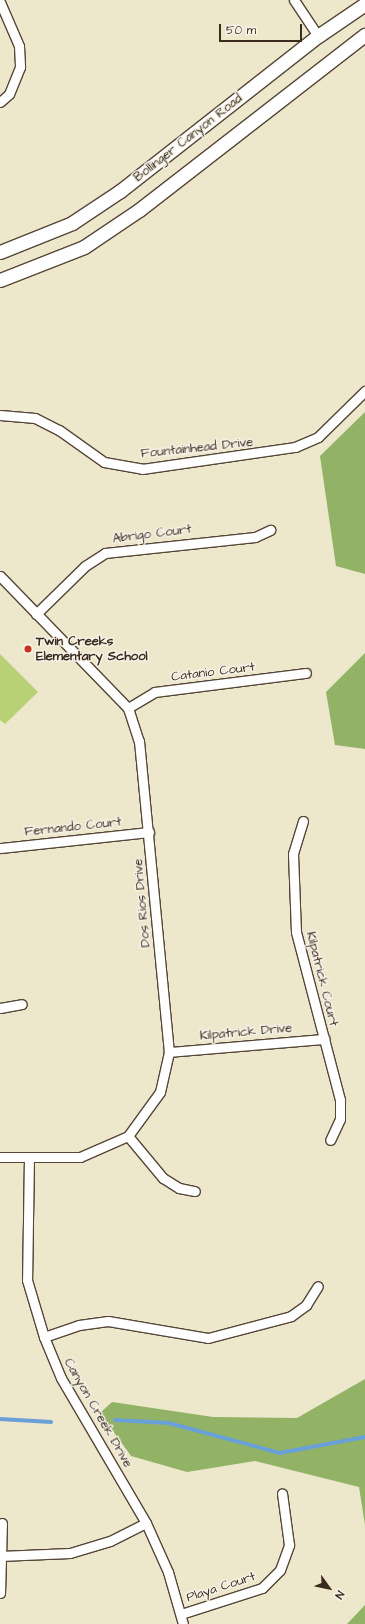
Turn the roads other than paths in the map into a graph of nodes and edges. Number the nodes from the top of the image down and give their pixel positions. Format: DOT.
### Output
graph roads {
  1 [pos="294,0"];
  2 [pos="0,2"];
  3 [pos="365,4"];
  4 [pos="365,35"];
  5 [pos="318,36"];
  6 [pos="0,102"];
  7 [pos="0,252"];
  8 [pos="0,280"];
  9 [pos="365,391"];
  10 [pos="0,415"];
  11 [pos="270,530"];
  12 [pos="0,576"];
  13 [pos="36,614"];
  14 [pos="306,673"];
  15 [pos="128,708"];
  16 [pos="303,821"];
  17 [pos="149,832"];
  18 [pos="0,848"];
  19 [pos="22,1004"];
  20 [pos="0,1008"];
  21 [pos="324,1039"];
  22 [pos="169,1052"];
  23 [pos="128,1136"];
  24 [pos="330,1140"];
  25 [pos="0,1157"];
  26 [pos="29,1157"];
  27 [pos="195,1191"];
  28 [pos="318,1286"];
  29 [pos="44,1337"];
  30 [pos="282,1494"];
  31 [pos="2,1523"];
  32 [pos="146,1523"];
  33 [pos="1,1556"];
  34 [pos="0,1593"];
  35 [pos="180,1614"];
  36 [pos="183,1624"];
  1 -- 5 [label="street"];
  2 -- 6 [label="street"];
  3 -- 5 [label="main road, Bollinger Canyon Road"];
  4 -- 8 [label="main road, Bollinger Canyon Road"];
  5 -- 7 [label="main road, Bollinger Canyon Road"];
  9 -- 10 [label="street, Fountainhead Drive"];
  11 -- 13 [label="street, Abrigo Court"];
  12 -- 13 [label="street, Dos Rios Drive"];
  13 -- 15 [label="street, Dos Rios Drive"];
  14 -- 15 [label="street, Catanio Court"];
  15 -- 17 [label="street, Dos Rios Drive"];
  16 -- 21 [label="street, Kilpatrick Court"];
  17 -- 18 [label="street, Fernando Court"];
  17 -- 22 [label="street, Dos Rios Drive"];
  19 -- 20 [label="street"];
  21 -- 22 [label="street, Kilpatrick Drive"];
  21 -- 24 [label="street, Kilpatrick Court"];
  22 -- 23 [label="street, Dos Rios Drive"];
  23 -- 26 [label="street"];
  23 -- 27 [label="street"];
  25 -- 26 [label="street"];
  26 -- 29 [label="street, Canyon Creek Drive"];
  28 -- 29 [label="street"];
  29 -- 32 [label="street, Canyon Creek Drive"];
  30 -- 35 [label="street, Playa Court"];
  31 -- 33 [label="street"];
  32 -- 33 [label="street"];
  32 -- 35 [label="street, Canyon Creek Drive"];
  33 -- 34 [label="street"];
  35 -- 36 [label="street, Canyon Creek Drive"];
}
